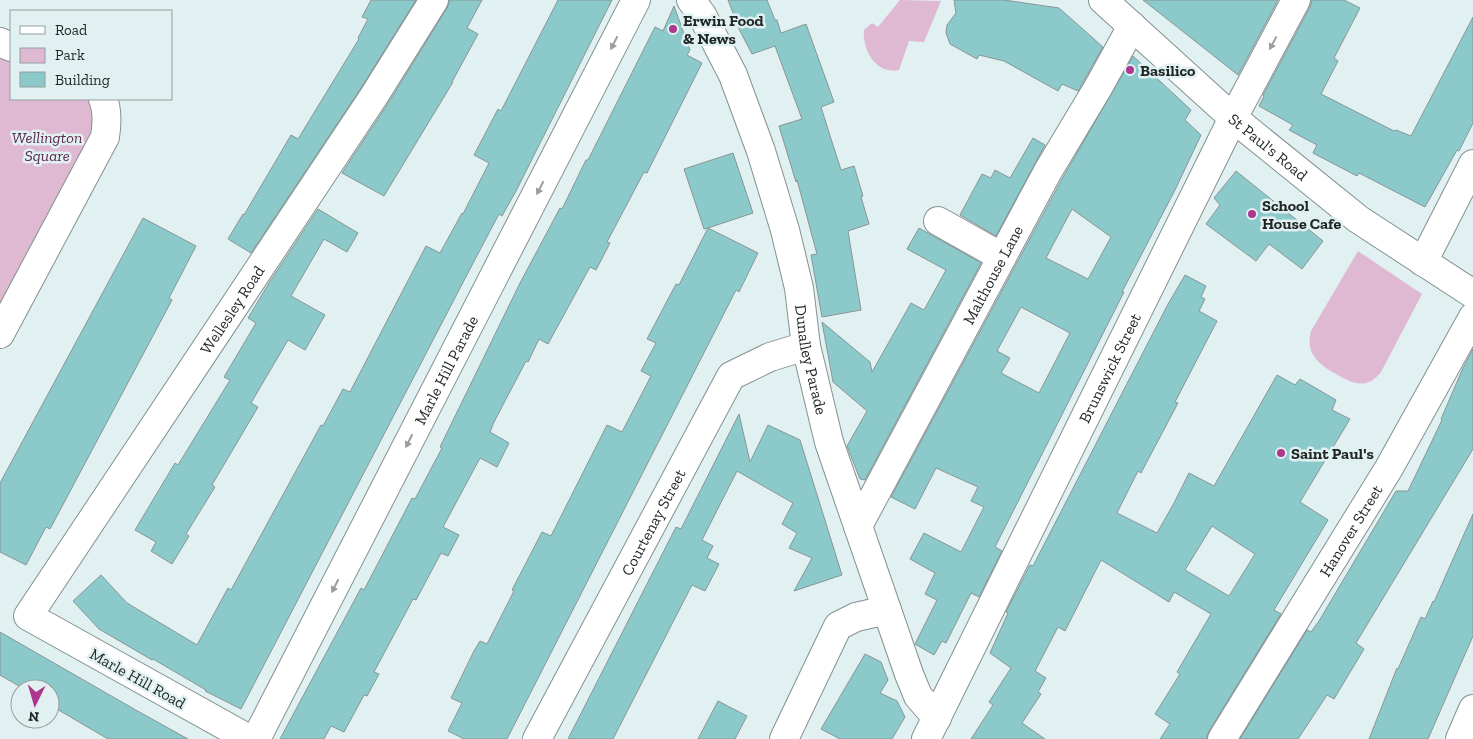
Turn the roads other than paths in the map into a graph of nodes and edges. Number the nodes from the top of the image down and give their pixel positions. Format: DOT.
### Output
graph roads {
  1 [pos="434,0"];
  2 [pos="636,0"];
  3 [pos="691,0"];
  4 [pos="1103,0"];
  5 [pos="1296,0"];
  6 [pos="1132,26"];
  7 [pos="104,100"];
  8 [pos="1233,118"];
  9 [pos="1473,164"];
  10 [pos="938,221"];
  11 [pos="1002,257"];
  12 [pos="1424,262"];
  13 [pos="1473,294"];
  14 [pos="1473,317"];
  15 [pos="0,334"];
  16 [pos="806,346"];
  17 [pos="858,526"];
  18 [pos="887,610"];
  19 [pos="28,616"];
  20 [pos="1473,709"];
  21 [pos="932,728"];
  22 [pos="249,739"];
  23 [pos="256,739"];
  24 [pos="537,739"];
  25 [pos="784,739"];
  26 [pos="1222,739"];
  27 [pos="1460,739"];
  1 -- 19 [label="street, Wellesley Road"];
  2 -- 23 [label="street, Marle Hill Parade, one-way"];
  3 -- 16 [label="street, Dunalley Parade"];
  4 -- 6 [label="street, St Paul's Road"];
  5 -- 8 [label="street, Brunswick Street, one-way"];
  6 -- 8 [label="street, St Paul's Road"];
  6 -- 11 [label="street, Malthouse Lane"];
  7 -- 15 [label="street"];
  8 -- 12 [label="street, St Paul's Road"];
  8 -- 21 [label="street, Brunswick Street"];
  9 -- 12 [label="street"];
  10 -- 11 [label="street"];
  11 -- 17 [label="street, Malthouse Lane"];
  12 -- 13 [label="street, St Paul's Road"];
  14 -- 26 [label="street, Hanover Street"];
  16 -- 17 [label="street, Dunalley Parade"];
  16 -- 24 [label="street, Courtenay Street"];
  17 -- 18 [label="street, Dunalley Parade"];
  18 -- 21 [label="street, Dunalley Parade"];
  18 -- 25 [label="street"];
  19 -- 22 [label="street, Marle Hill Road"];
  20 -- 27 [label="street"];
}
